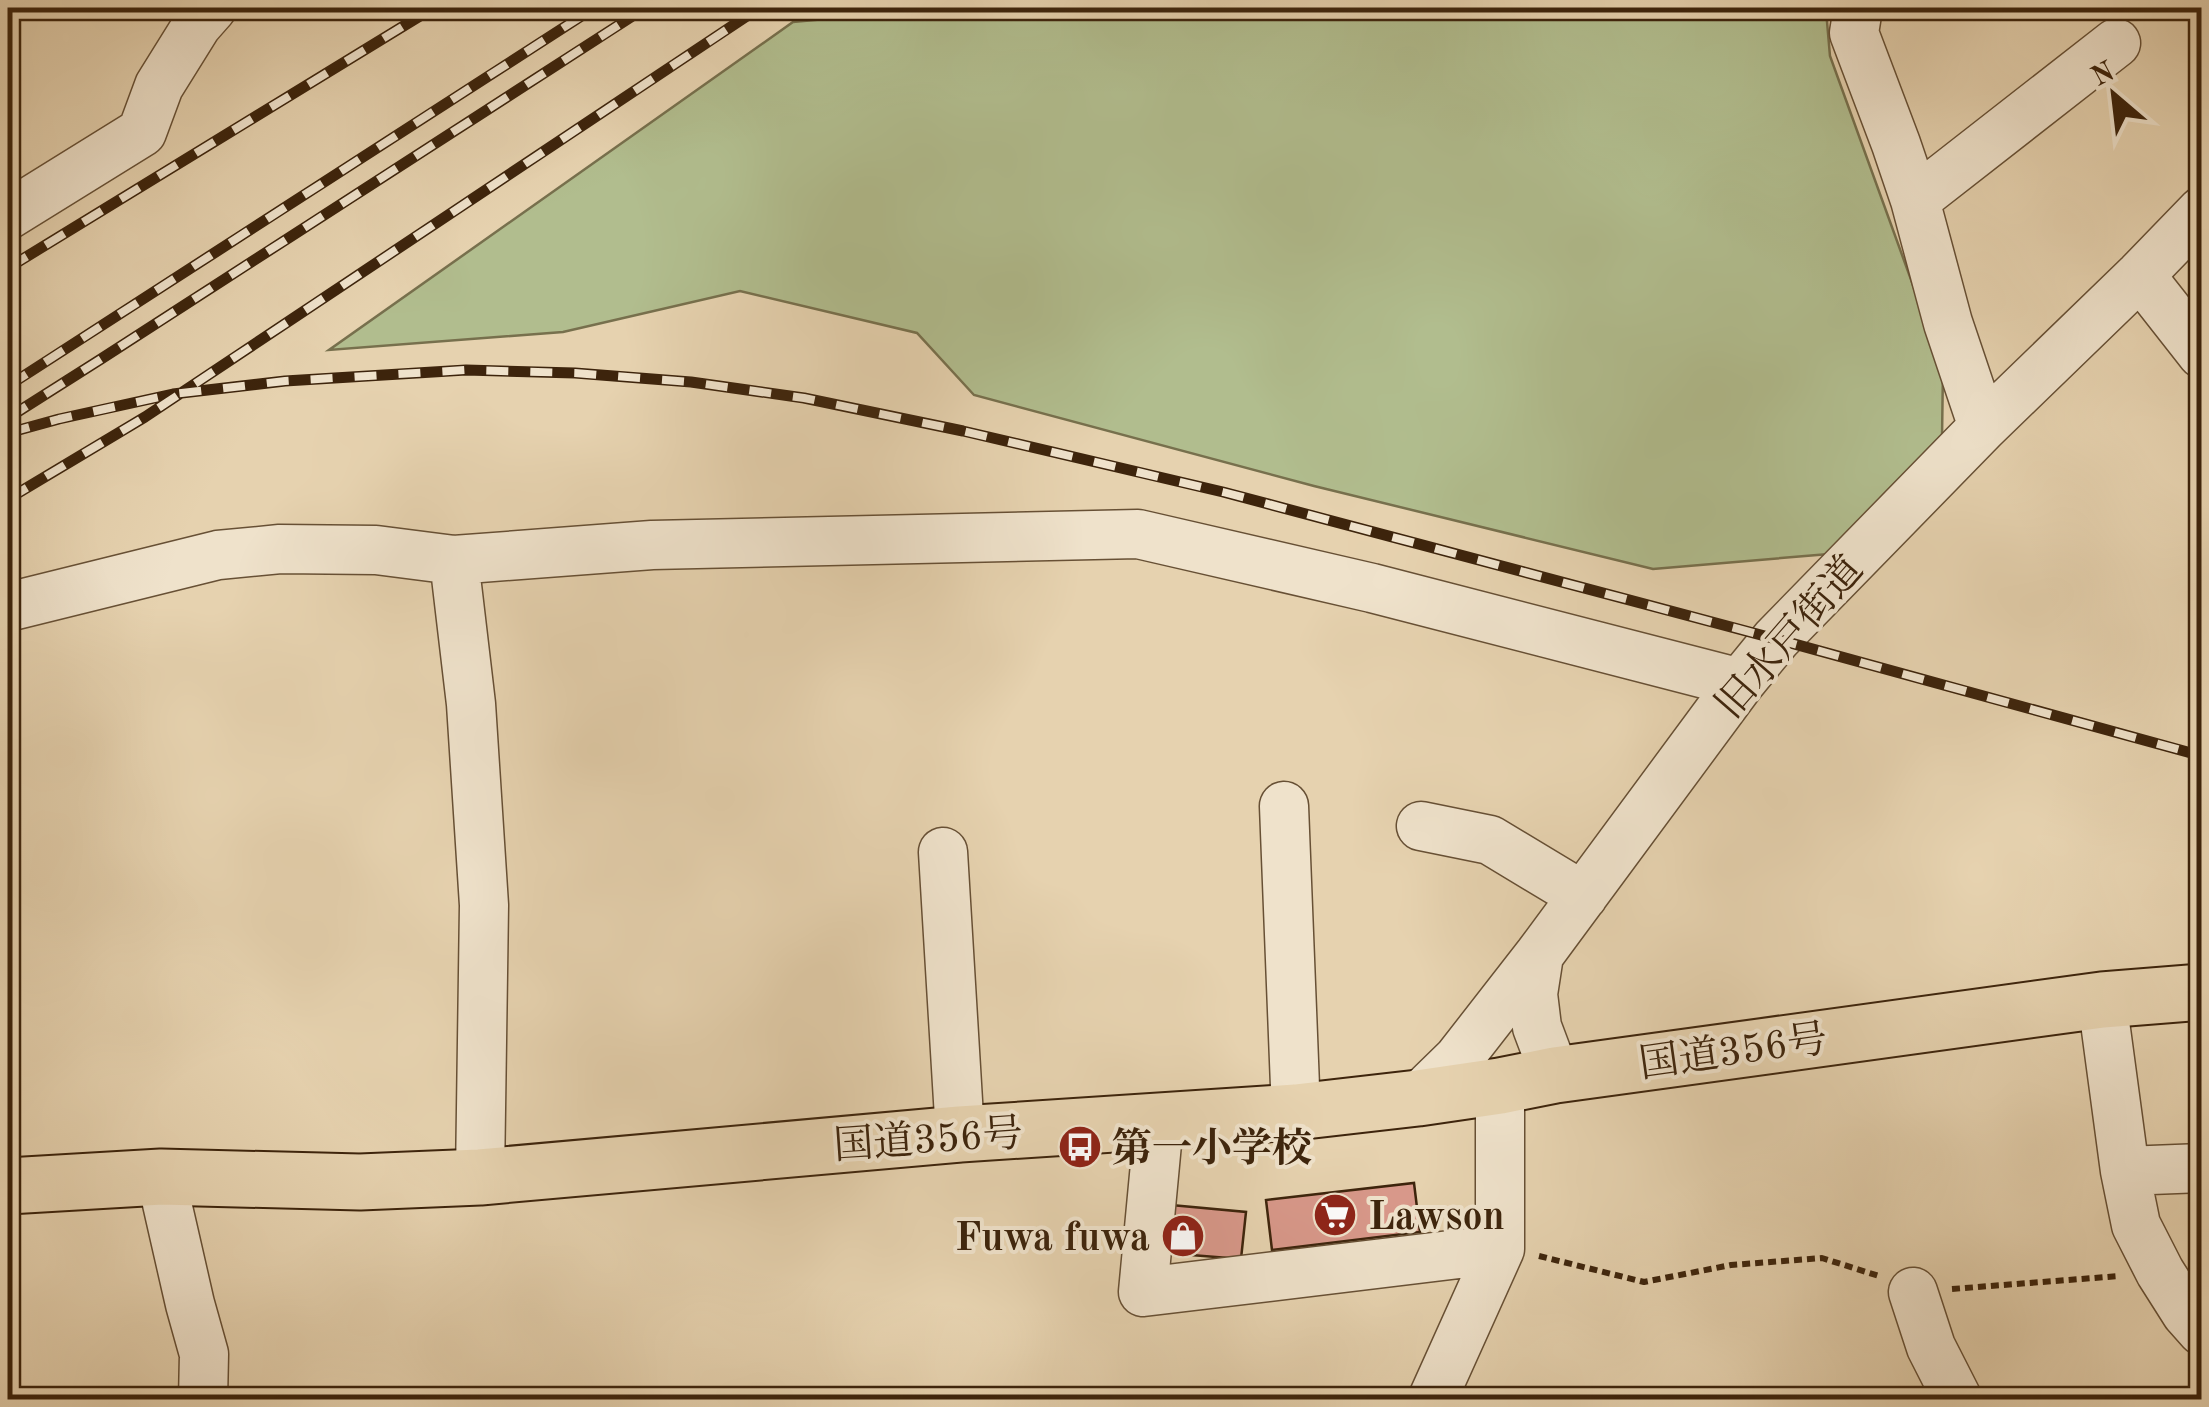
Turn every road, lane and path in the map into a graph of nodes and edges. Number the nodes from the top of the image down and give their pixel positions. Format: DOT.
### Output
graph roads {
  1 [pos="212,8"];
  2 [pos="1858,8"];
  3 [pos="2116,42"];
  4 [pos="1915,200"];
  5 [pos="2202,212"];
  6 [pos="8,214"];
  7 [pos="2140,275"];
  8 [pos="2202,354"];
  9 [pos="1983,427"];
  10 [pos="454,560"];
  11 [pos="8,607"];
  12 [pos="1740,683"];
  13 [pos="1284,806"];
  14 [pos="1421,826"];
  15 [pos="943,852"];
  16 [pos="1583,896"];
  17 [pos="1540,955"];
  18 [pos="2202,992"];
  19 [pos="2102,1000"];
  20 [pos="1555,1075"];
  21 [pos="1500,1086"];
  22 [pos="1418,1098"];
  23 [pos="1296,1112"];
  24 [pos="1159,1122"];
  25 [pos="960,1134"];
  26 [pos="2202,1168"];
  27 [pos="2125,1171"];
  28 [pos="162,1177"];
  29 [pos="480,1178"];
  30 [pos="8,1186"];
  31 [pos="1500,1250"];
  32 [pos="2181,1273"];
  33 [pos="1913,1292"];
  34 [pos="2202,1331"];
  35 [pos="203,1400"];
  36 [pos="1432,1400"];
  37 [pos="1958,1400"];
  1 -- 6 [label="street"];
  2 -- 4 [label="street"];
  3 -- 4 [label="street"];
  4 -- 9 [label="street"];
  5 -- 7 [label="street, 旧水戸街道"];
  7 -- 8 [label="street"];
  7 -- 9 [label="street, 旧水戸街道"];
  9 -- 12 [label="street, 旧水戸街道"];
  10 -- 11 [label="street"];
  10 -- 12 [label="street"];
  10 -- 29 [label="street"];
  12 -- 16 [label="street, 旧水戸街道"];
  13 -- 23 [label="street"];
  14 -- 16 [label="street"];
  15 -- 25 [label="street"];
  16 -- 17 [label="street, 旧水戸街道"];
  17 -- 20 [label="street"];
  17 -- 22 [label="street, 旧水戸街道"];
  18 -- 19 [label="highway, 国道356号"];
  19 -- 20 [label="highway, 国道356号"];
  19 -- 27 [label="street"];
  20 -- 21 [label="highway, 国道356号"];
  21 -- 22 [label="highway, 国道356号"];
  21 -- 31 [label="street"];
  22 -- 23 [label="highway, 国道356号"];
  23 -- 24 [label="highway, 国道356号"];
  24 -- 25 [label="highway, 国道356号"];
  24 -- 31 [label="street"];
  25 -- 29 [label="highway, 国道356号"];
  26 -- 27 [label="street"];
  27 -- 32 [label="street"];
  28 -- 29 [label="highway, 国道356号"];
  28 -- 30 [label="highway, 国道356号"];
  28 -- 35 [label="street"];
  31 -- 33 [label="path"];
  31 -- 36 [label="street"];
  32 -- 33 [label="path"];
  32 -- 34 [label="street"];
  33 -- 37 [label="street"];
}
